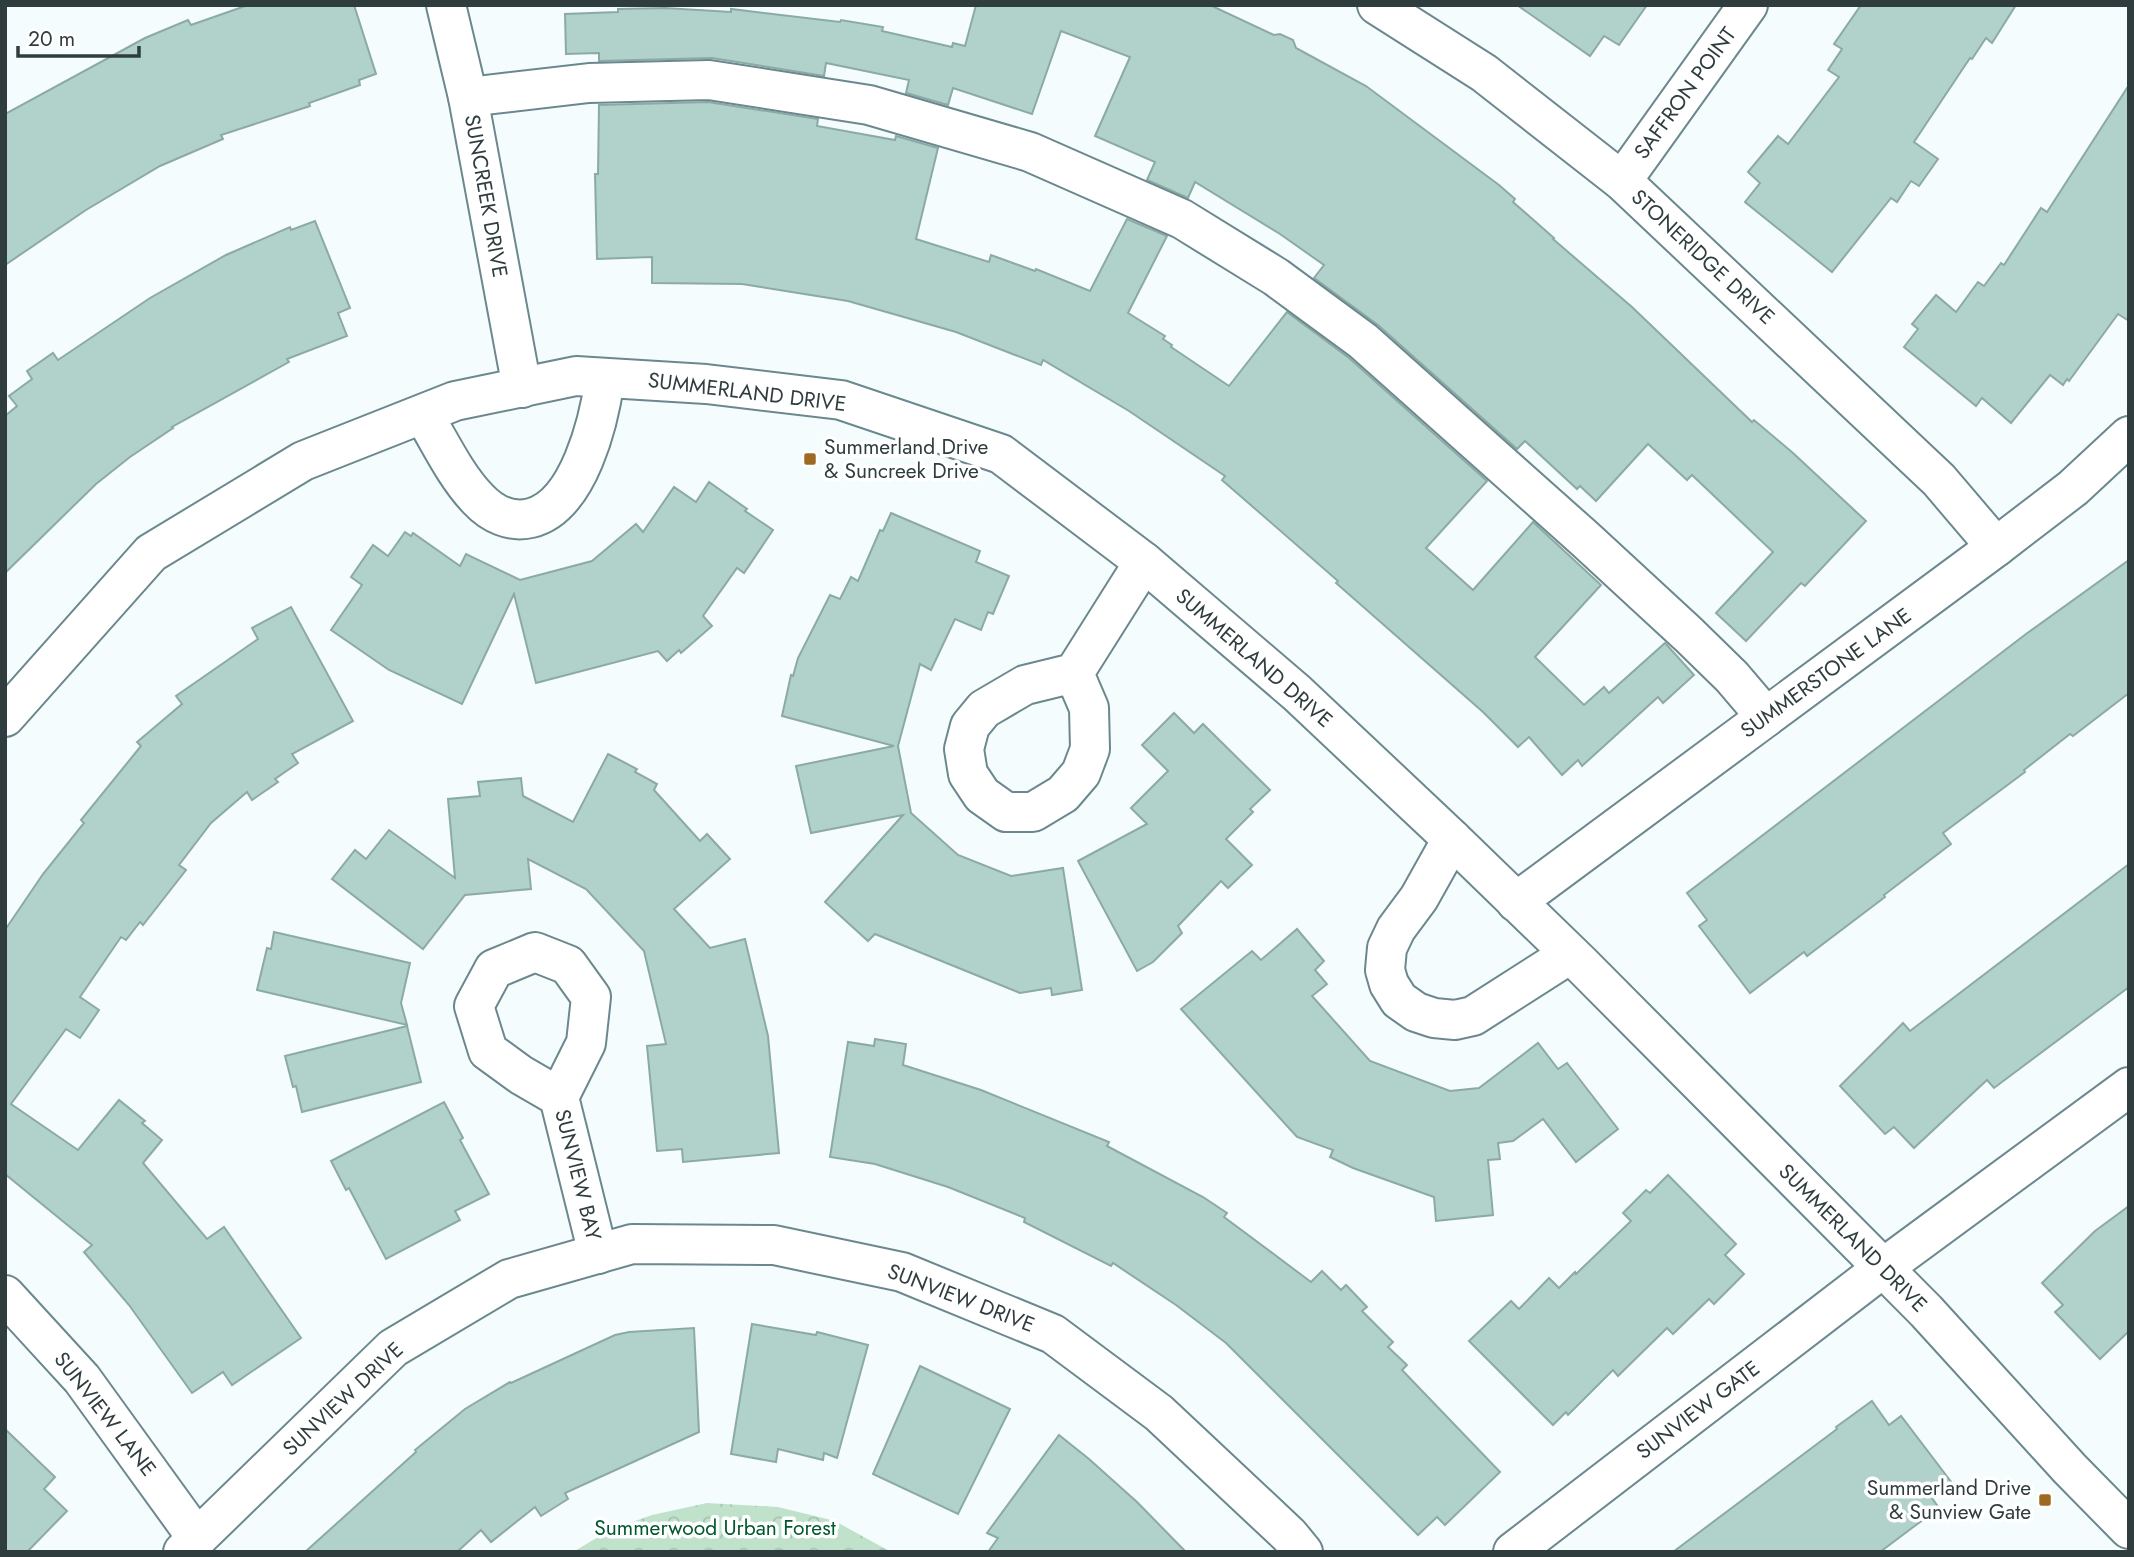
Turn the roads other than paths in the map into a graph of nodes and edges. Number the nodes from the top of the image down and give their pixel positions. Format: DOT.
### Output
graph roads {
  1 [pos="446,5"];
  2 [pos="1377,5"];
  3 [pos="1748,5"];
  4 [pos="468,97"];
  5 [pos="1622,181"];
  6 [pos="605,378"];
  7 [pos="522,387"];
  8 [pos="423,414"];
  9 [pos="2129,436"];
  10 [pos="1996,547"];
  11 [pos="1144,562"];
  12 [pos="1074,673"];
  13 [pos="5,717"];
  14 [pos="1766,717"];
  15 [pos="1452,839"];
  16 [pos="1516,902"];
  17 [pos="1570,954"];
  18 [pos="2129,1087"];
  19 [pos="559,1097"];
  20 [pos="598,1254"];
  21 [pos="1883,1268"];
  22 [pos="5,1296"];
  23 [pos="2129,1529"];
  24 [pos="190,1545"];
  25 [pos="1303,1552"];
  26 [pos="1513,1552"];
  1 -- 4 [label="street, SUNCREEK DRIVE"];
  2 -- 5 [label="street, STONERIDGE DRIVE"];
  3 -- 5 [label="street, SAFFRON POINT"];
  4 -- 7 [label="street, SUNCREEK DRIVE"];
  4 -- 14 [label="street"];
  5 -- 10 [label="street, STONERIDGE DRIVE"];
  6 -- 7 [label="street, SUMMERLAND DRIVE"];
  6 -- 8 [label="street"];
  6 -- 11 [label="street, SUMMERLAND DRIVE"];
  7 -- 8 [label="street, SUMMERLAND DRIVE"];
  8 -- 13 [label="street, SUMMERLAND DRIVE"];
  9 -- 10 [label="street, SUMMERSTONE LANE"];
  10 -- 14 [label="street, SUMMERSTONE LANE"];
  11 -- 12 [label="street"];
  11 -- 15 [label="street, SUMMERLAND DRIVE"];
  14 -- 16 [label="street, SUMMERSTONE LANE"];
  15 -- 16 [label="street, SUMMERLAND DRIVE"];
  15 -- 17 [label="street"];
  16 -- 17 [label="street, SUMMERLAND DRIVE"];
  17 -- 21 [label="street, SUMMERLAND DRIVE"];
  18 -- 21 [label="street"];
  19 -- 20 [label="street, SUNVIEW BAY"];
  20 -- 24 [label="street, SUNVIEW DRIVE"];
  20 -- 25 [label="street, SUNVIEW DRIVE"];
  21 -- 23 [label="street, SUMMERLAND DRIVE"];
  21 -- 26 [label="street, SUNVIEW GATE"];
  22 -- 24 [label="street, SUNVIEW LANE"];
}
